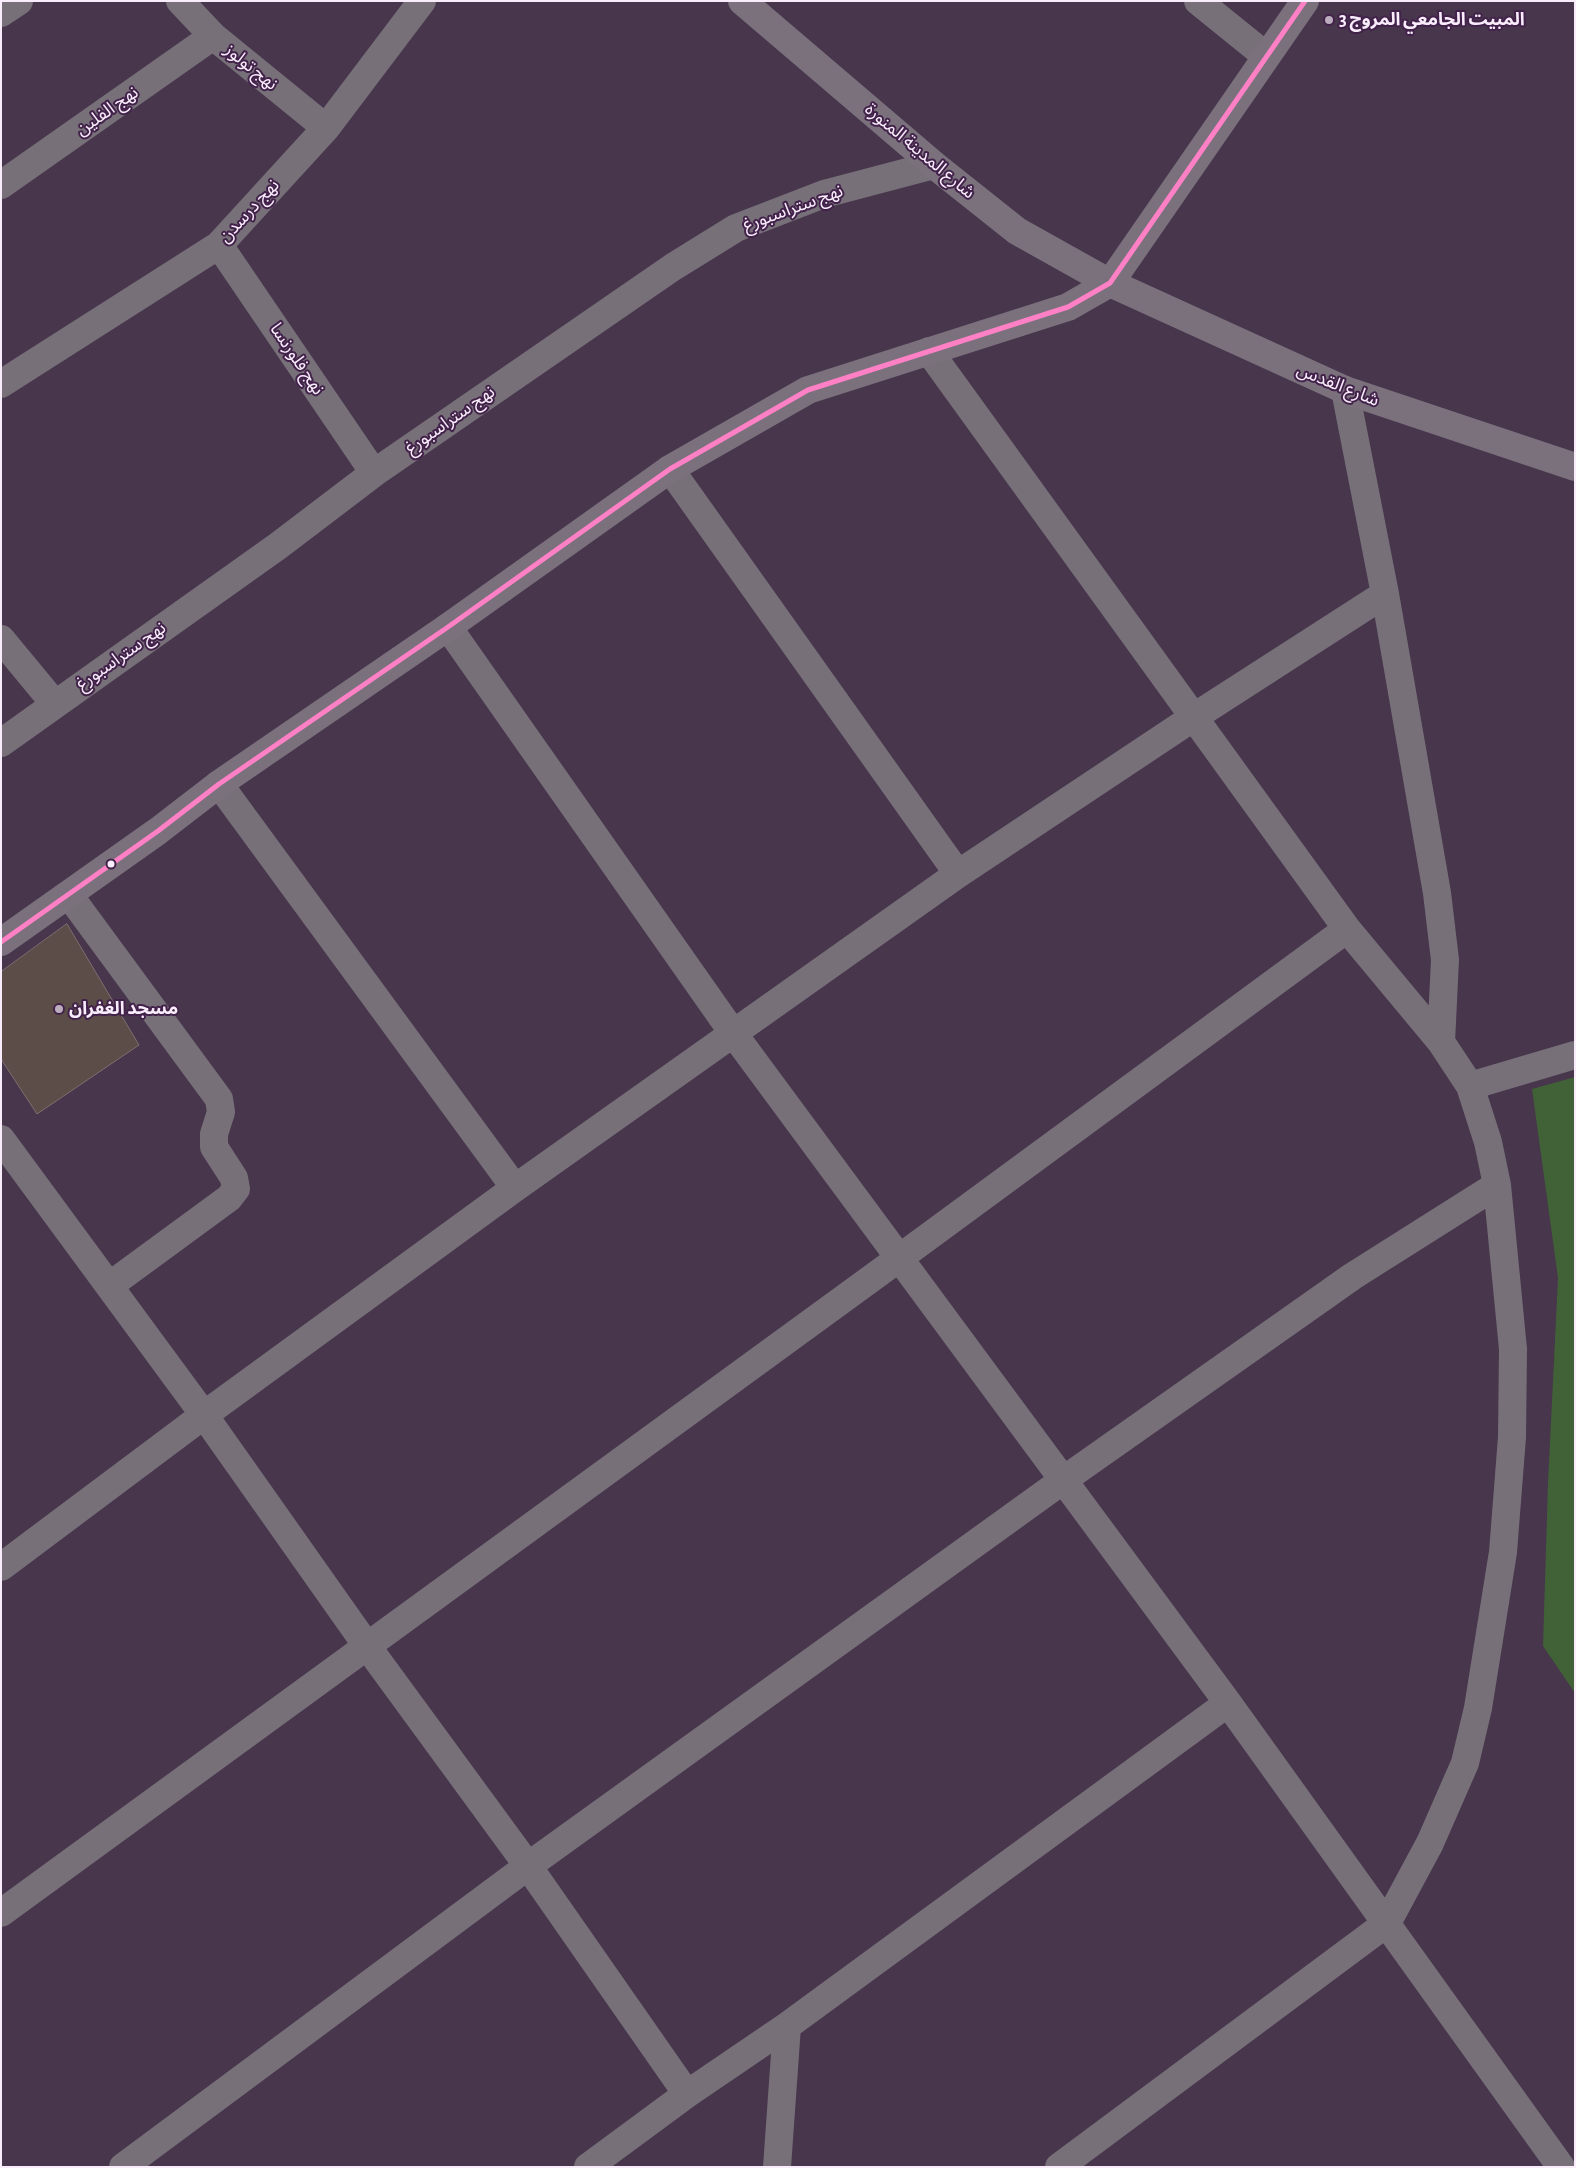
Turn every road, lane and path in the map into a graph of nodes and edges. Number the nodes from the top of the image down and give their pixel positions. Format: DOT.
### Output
graph roads {
  1 [pos="19,1"];
  2 [pos="180,1"];
  3 [pos="422,1"];
  4 [pos="742,1"];
  5 [pos="1198,1"];
  6 [pos="1305,1"];
  7 [pos="1,13"];
  8 [pos="213,36"];
  9 [pos="1266,56"];
  10 [pos="326,128"];
  11 [pos="934,165"];
  12 [pos="1,185"];
  13 [pos="220,244"];
  14 [pos="1110,283"];
  15 [pos="930,351"];
  16 [pos="1,384"];
  17 [pos="1345,390"];
  18 [pos="1575,467"];
  19 [pos="670,468"];
  20 [pos="374,473"];
  21 [pos="1385,594"];
  22 [pos="448,627"];
  23 [pos="1,639"];
  24 [pos="54,703"];
  25 [pos="1194,717"];
  26 [pos="1,743"];
  27 [pos="219,784"];
  28 [pos="958,874"];
  29 [pos="69,895"];
  30 [pos="1347,929"];
  31 [pos="1,942"];
  32 [pos="732,1033"];
  33 [pos="1441,1042"];
  34 [pos="1575,1055"];
  35 [pos="1470,1086"];
  36 [pos="1,1139"];
  37 [pos="1497,1185"];
  38 [pos="515,1188"];
  39 [pos="898,1260"];
  40 [pos="110,1286"];
  41 [pos="204,1415"];
  42 [pos="1062,1481"];
  43 [pos="1,1567"];
  44 [pos="367,1646"];
  45 [pos="1228,1703"];
  46 [pos="528,1866"];
  47 [pos="1,1913"];
  48 [pos="1387,1923"];
  49 [pos="787,2026"];
  50 [pos="687,2094"];
  51 [pos="1575,2161"];
  52 [pos="1074,2163"];
  53 [pos="123,2167"];
  54 [pos="588,2167"];
  55 [pos="777,2167"];
  56 [pos="1561,2167"];
  57 [pos="1568,2167"];
  1 -- 7 [label="street"];
  2 -- 8 [label="street, نهج تولوز"];
  3 -- 10 [label="street, نهج درسدن"];
  4 -- 11 [label="street, شارع المدينة المنورة"];
  5 -- 9 [label="street"];
  6 -- 9 [label="street"];
  8 -- 10 [label="street, نهج تولوز"];
  8 -- 12 [label="street, نهج الفلين"];
  9 -- 14 [label="street"];
  10 -- 13 [label="street, نهج درسدن"];
  11 -- 14 [label="street, شارع المدينة المنورة"];
  11 -- 20 [label="street, نهج ستراسبورغ"];
  13 -- 16 [label="street, نهج درسدن"];
  13 -- 20 [label="street, نهج فلورنسا"];
  14 -- 15 [label="street"];
  14 -- 17 [label="street, شارع القدس"];
  15 -- 19 [label="street"];
  15 -- 25 [label="street"];
  17 -- 18 [label="street, شارع القدس"];
  17 -- 21 [label="street"];
  19 -- 22 [label="street"];
  19 -- 28 [label="street"];
  20 -- 24 [label="street, نهج ستراسبورغ"];
  21 -- 25 [label="street"];
  21 -- 33 [label="street"];
  22 -- 27 [label="street"];
  22 -- 32 [label="street"];
  23 -- 24 [label="street"];
  24 -- 26 [label="street, نهج ستراسبورغ"];
  25 -- 28 [label="street"];
  25 -- 30 [label="street"];
  27 -- 29 [label="street"];
  27 -- 38 [label="street"];
  28 -- 32 [label="street"];
  29 -- 31 [label="street"];
  29 -- 40 [label="street"];
  30 -- 33 [label="street"];
  30 -- 39 [label="street"];
  32 -- 38 [label="street"];
  32 -- 39 [label="street"];
  33 -- 35 [label="street"];
  34 -- 35 [label="street"];
  35 -- 37 [label="street"];
  36 -- 40 [label="street"];
  37 -- 42 [label="street"];
  37 -- 48 [label="street"];
  38 -- 41 [label="street"];
  39 -- 42 [label="street"];
  39 -- 44 [label="street"];
  40 -- 41 [label="street"];
  41 -- 43 [label="street"];
  41 -- 44 [label="street"];
  42 -- 45 [label="street"];
  42 -- 46 [label="street"];
  44 -- 46 [label="street"];
  44 -- 47 [label="street"];
  45 -- 48 [label="street"];
  45 -- 49 [label="street"];
  46 -- 50 [label="street"];
  46 -- 53 [label="street"];
  48 -- 52 [label="street"];
  48 -- 56 [label="street"];
  49 -- 50 [label="street"];
  49 -- 55 [label="street"];
  50 -- 54 [label="street"];
  51 -- 57 [label="street"];
}
